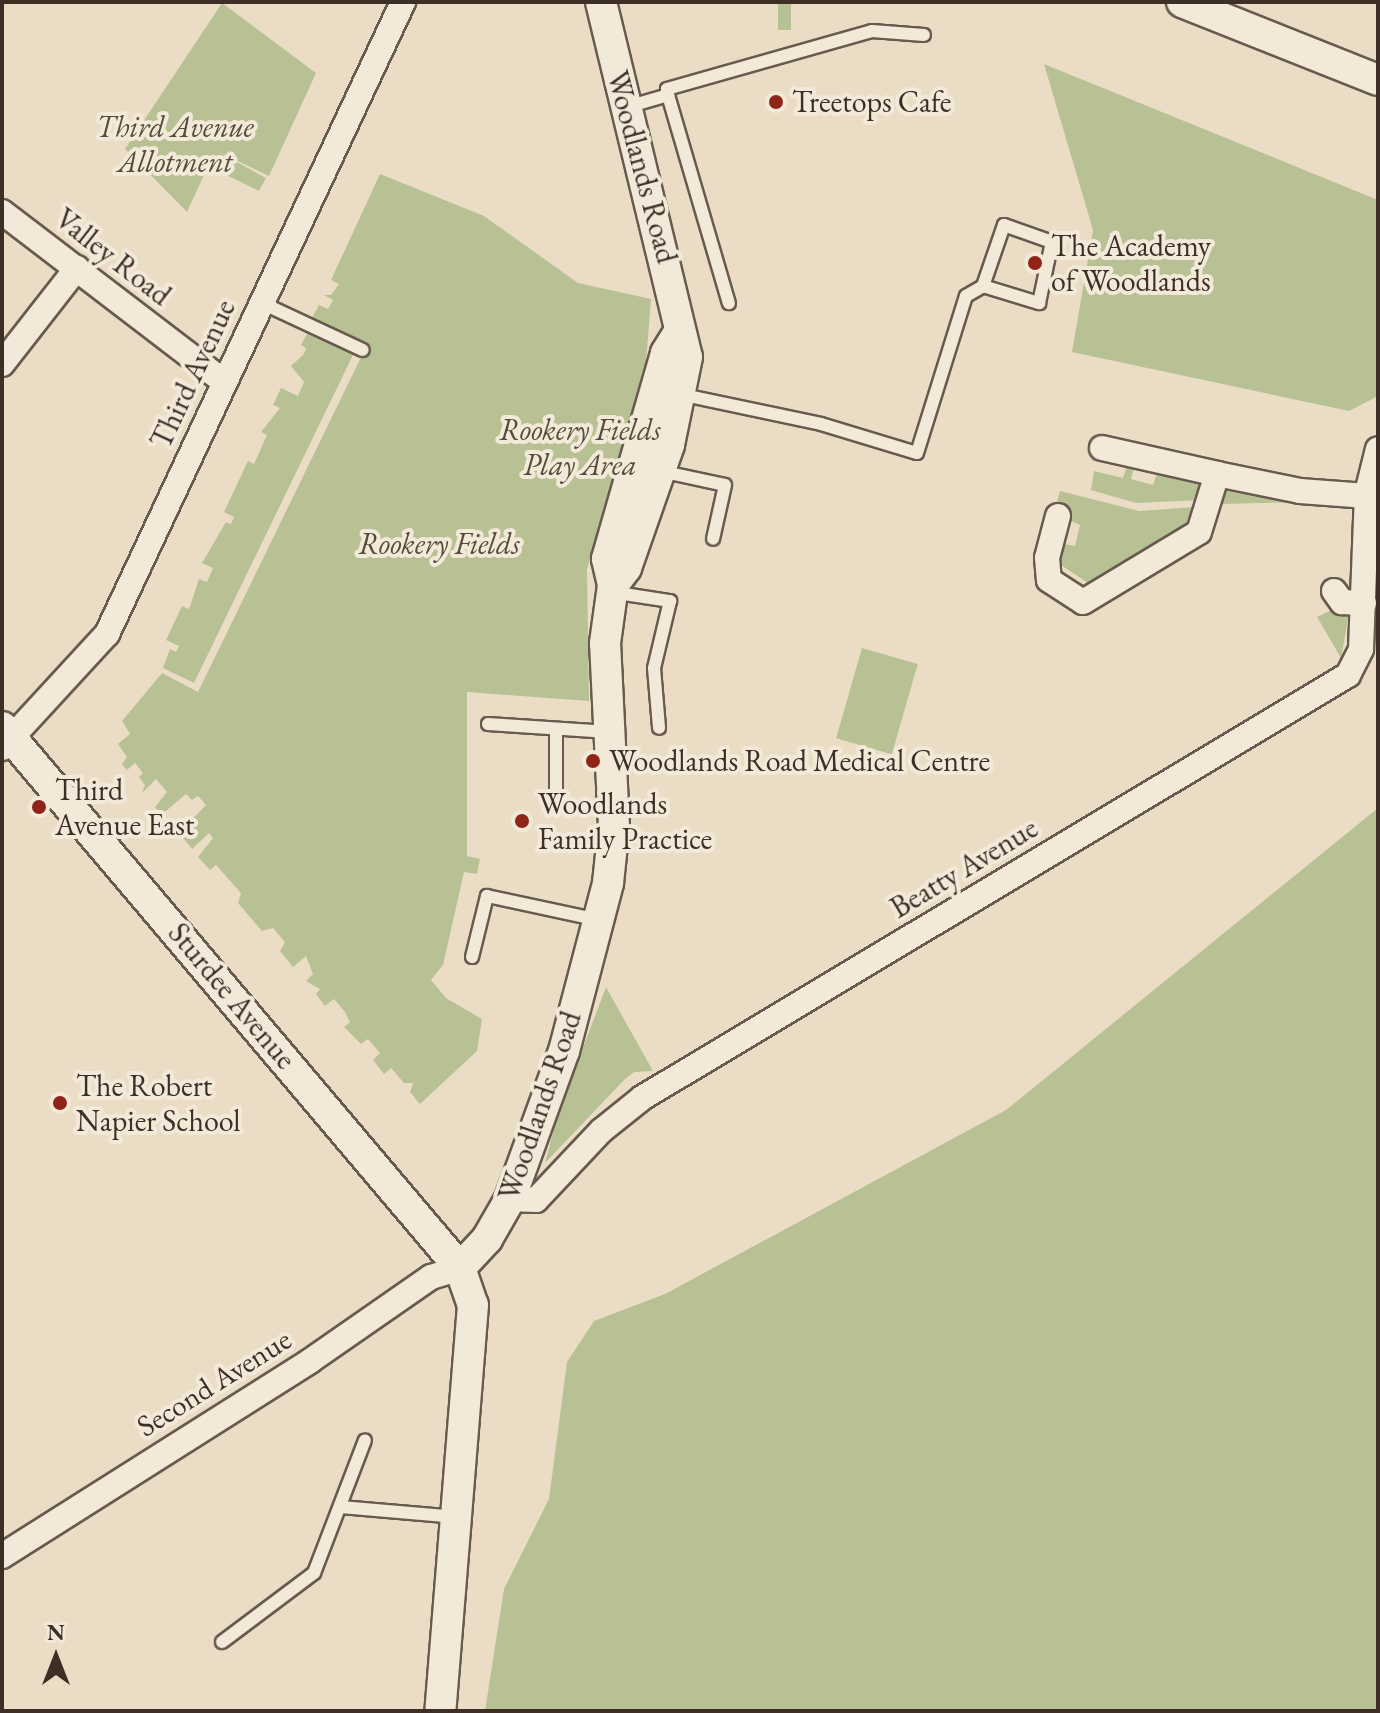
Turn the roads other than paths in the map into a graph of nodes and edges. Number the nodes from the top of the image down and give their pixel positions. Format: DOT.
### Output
graph roads {
  1 [pos="403,2"];
  2 [pos="601,2"];
  3 [pos="1182,2"];
  4 [pos="924,35"];
  5 [pos="1378,80"];
  6 [pos="668,95"];
  7 [pos="627,107"];
  8 [pos="2,212"];
  9 [pos="77,268"];
  10 [pos="983,286"];
  11 [pos="262,303"];
  12 [pos="729,303"];
  13 [pos="363,350"];
  14 [pos="2,364"];
  15 [pos="223,381"];
  16 [pos="670,392"];
  17 [pos="1102,448"];
  18 [pos="1378,449"];
  19 [pos="660,471"];
  20 [pos="1217,474"];
  21 [pos="1367,496"];
  22 [pos="1058,516"];
  23 [pos="713,539"];
  24 [pos="1372,539"];
  25 [pos="612,588"];
  26 [pos="1334,591"];
  27 [pos="1364,603"];
  28 [pos="488,724"];
  29 [pos="659,728"];
  30 [pos="556,729"];
  31 [pos="609,732"];
  32 [pos="5,737"];
  33 [pos="556,797"];
  34 [pos="599,920"];
  35 [pos="472,957"];
  36 [pos="510,1199"];
  37 [pos="460,1268"];
  38 [pos="365,1440"];
  39 [pos="341,1507"];
  40 [pos="457,1517"];
  41 [pos="2,1556"];
  42 [pos="222,1642"];
  43 [pos="440,1711"];
  1 -- 11 [label="street, Third Avenue"];
  2 -- 7 [label="street, Woodlands Road"];
  3 -- 5 [label="street"];
  4 -- 6 [label="lane"];
  6 -- 7 [label="lane"];
  6 -- 12 [label="lane"];
  7 -- 16 [label="street, Woodlands Road"];
  8 -- 9 [label="street, Valley Road"];
  9 -- 14 [label="street"];
  9 -- 15 [label="street, Valley Road"];
  10 -- 10 [label="lane"];
  10 -- 16 [label="lane"];
  11 -- 13 [label="lane"];
  11 -- 15 [label="street, Third Avenue"];
  15 -- 32 [label="street, Third Avenue"];
  16 -- 19 [label="street, Woodlands Road"];
  16 -- 25 [label="street, Woodlands Road"];
  17 -- 20 [label="street"];
  18 -- 21 [label="street, Beatty Avenue"];
  19 -- 23 [label="lane"];
  19 -- 25 [label="street, Woodlands Road"];
  20 -- 21 [label="street"];
  20 -- 22 [label="street"];
  21 -- 24 [label="street, Beatty Avenue"];
  24 -- 27 [label="street, Beatty Avenue"];
  25 -- 29 [label="lane"];
  25 -- 31 [label="street, Woodlands Road"];
  26 -- 27 [label="street"];
  27 -- 36 [label="street, Beatty Avenue"];
  28 -- 30 [label="lane"];
  30 -- 31 [label="lane"];
  30 -- 33 [label="lane"];
  31 -- 34 [label="street, Woodlands Road"];
  32 -- 37 [label="street, Sturdee Avenue"];
  34 -- 35 [label="lane"];
  34 -- 36 [label="street, Woodlands Road"];
  36 -- 37 [label="street, Woodlands Road"];
  37 -- 40 [label="street"];
  37 -- 41 [label="street, Second Avenue"];
  38 -- 39 [label="lane"];
  39 -- 40 [label="lane"];
  39 -- 42 [label="lane"];
  40 -- 43 [label="street"];
}
